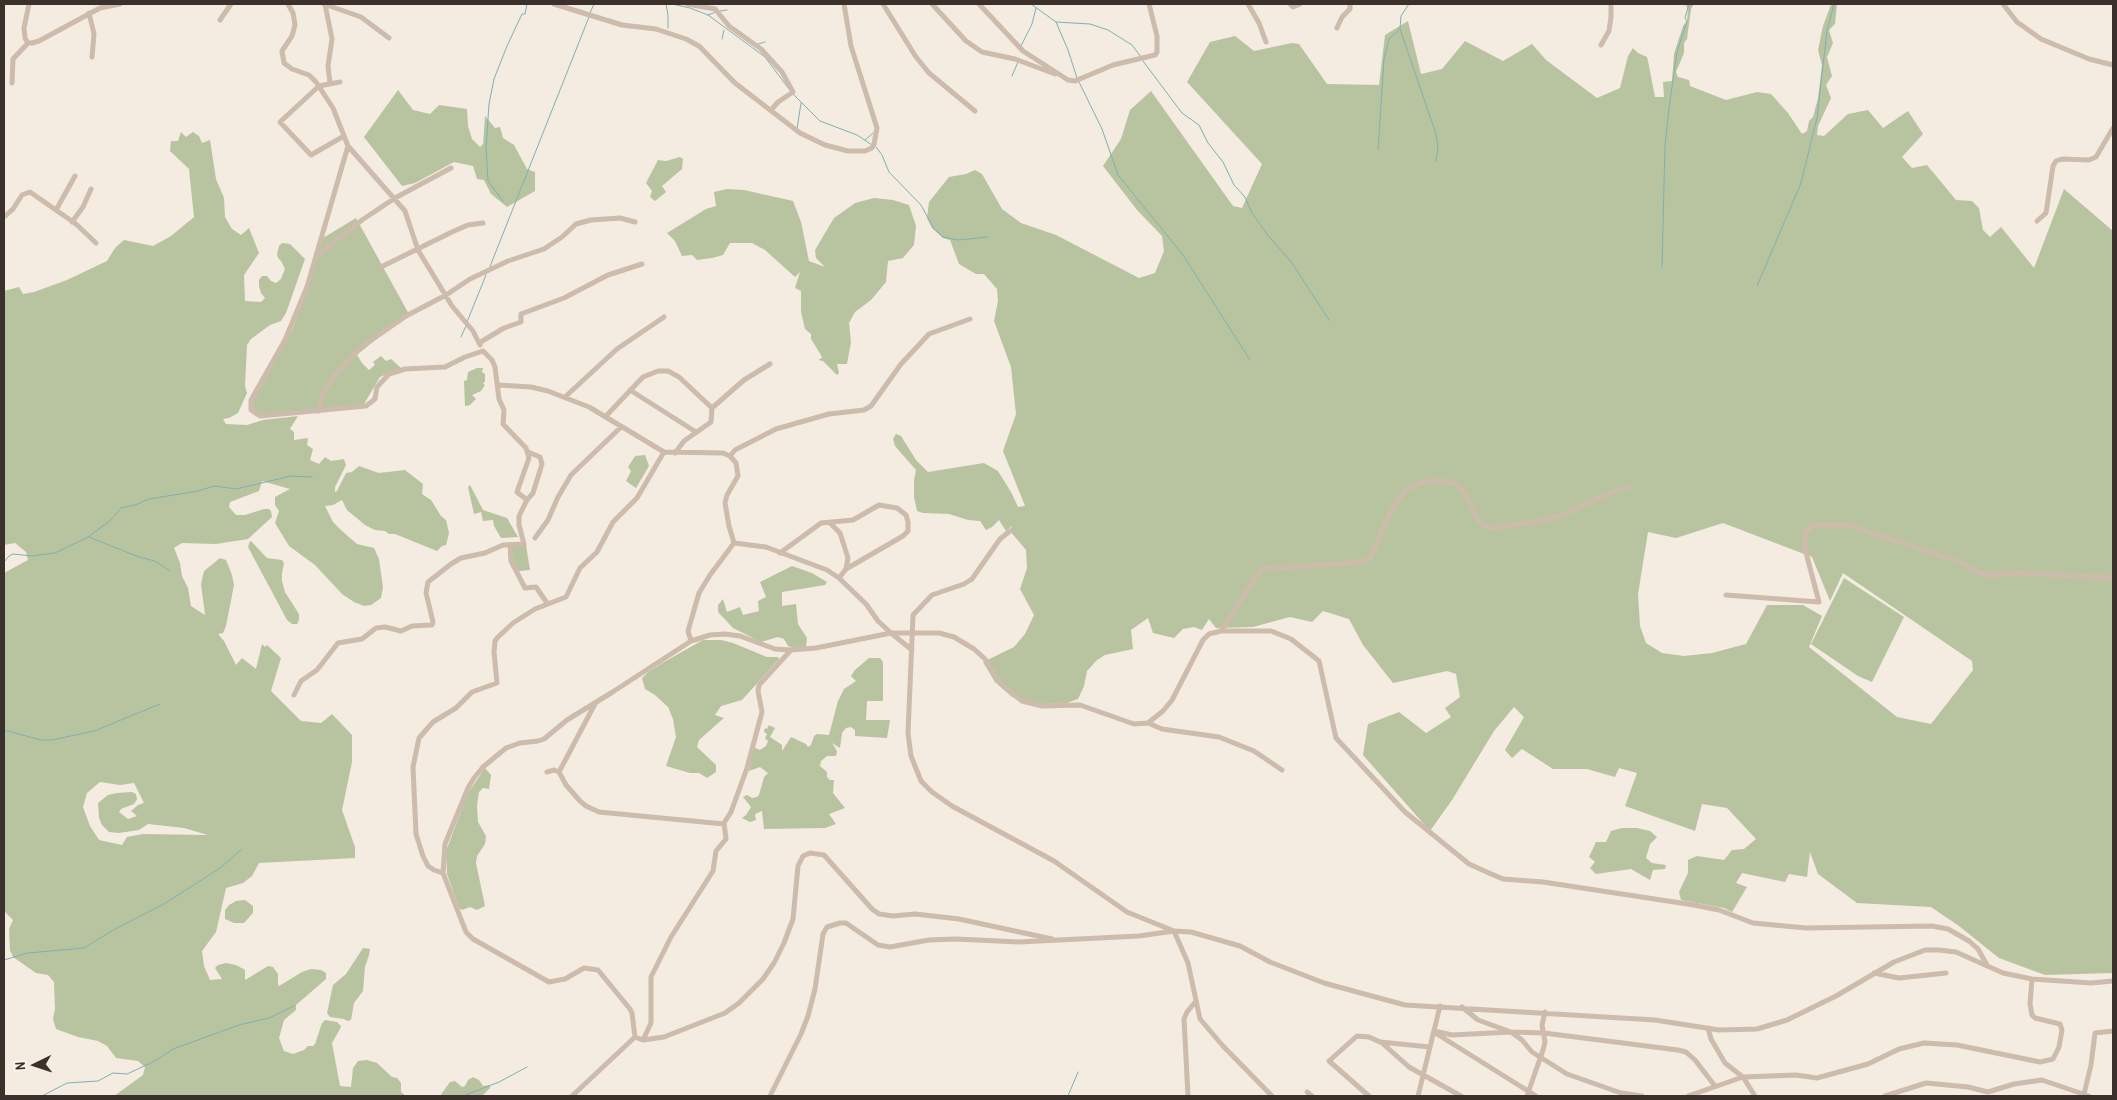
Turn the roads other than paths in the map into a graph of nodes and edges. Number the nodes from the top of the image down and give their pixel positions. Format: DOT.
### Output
graph roads {
  1 [pos="29,4"];
  2 [pos="120,4"];
  3 [pos="231,4"];
  4 [pos="288,4"];
  5 [pos="325,4"];
  6 [pos="554,4"];
  7 [pos="691,4"];
  8 [pos="844,4"];
  9 [pos="883,4"];
  10 [pos="932,4"];
  11 [pos="979,4"];
  12 [pos="1150,4"];
  13 [pos="1248,4"];
  14 [pos="1290,4"];
  15 [pos="1300,4"];
  16 [pos="1350,4"];
  17 [pos="1611,4"];
  18 [pos="2003,4"];
  19 [pos="100,6"];
  20 [pos="89,13"];
  21 [pos="220,20"];
  22 [pos="1337,28"];
  23 [pos="389,38"];
  24 [pos="28,42"];
  25 [pos="1266,42"];
  26 [pos="1601,45"];
  27 [pos="92,57"];
  28 [pos="2113,65"];
  29 [pos="1059,75"];
  30 [pos="340,82"];
  31 [pos="12,83"];
  32 [pos="330,83"];
  33 [pos="319,86"];
  34 [pos="771,110"];
  35 [pos="975,111"];
  36 [pos="2113,128"];
  37 [pos="344,136"];
  38 [pos="348,146"];
  39 [pos="451,168"];
  40 [pos="75,176"];
  41 [pos="91,189"];
  42 [pos="395,198"];
  43 [pos="56,210"];
  44 [pos="4,217"];
  45 [pos="2037,221"];
  46 [pos="72,222"];
  47 [pos="635,222"];
  48 [pos="483,223"];
  49 [pos="96,243"];
  50 [pos="418,250"];
  51 [pos="317,256"];
  52 [pos="642,264"];
  53 [pos="381,267"];
  54 [pos="446,295"];
  55 [pos="664,317"];
  56 [pos="970,320"];
  57 [pos="479,343"];
  58 [pos="483,351"];
  59 [pos="770,364"];
  60 [pos="498,385"];
  61 [pos="630,390"];
  62 [pos="565,397"];
  63 [pos="712,408"];
  64 [pos="318,411"];
  65 [pos="605,417"];
  66 [pos="621,427"];
  67 [pos="696,432"];
  68 [pos="528,452"];
  69 [pos="664,452"];
  70 [pos="675,453"];
  71 [pos="730,456"];
  72 [pos="1628,487"];
  73 [pos="527,500"];
  74 [pos="830,523"];
  75 [pos="1010,532"];
  76 [pos="535,538"];
  77 [pos="734,543"];
  78 [pos="510,545"];
  79 [pos="780,553"];
  80 [pos="846,570"];
  81 [pos="839,578"];
  82 [pos="2113,578"];
  83 [pos="1726,595"];
  84 [pos="547,603"];
  85 [pos="1221,631"];
  86 [pos="912,632"];
  87 [pos="891,633"];
  88 [pos="691,641"];
  89 [pos="791,650"];
  90 [pos="912,650"];
  91 [pos="294,694"];
  92 [pos="596,702"];
  93 [pos="1148,723"];
  94 [pos="1282,770"];
  95 [pos="547,772"];
  96 [pos="559,772"];
  97 [pos="724,824"];
  98 [pos="443,873"];
  99 [pos="1174,931"];
  100 [pos="1055,940"];
  101 [pos="1988,966"];
  102 [pos="1873,973"];
  103 [pos="1946,973"];
  104 [pos="2032,979"];
  105 [pos="2113,981"];
  106 [pos="1196,1001"];
  107 [pos="1440,1006"];
  108 [pos="1461,1007"];
  109 [pos="1545,1012"];
  110 [pos="1708,1028"];
  111 [pos="1434,1031"];
  112 [pos="2113,1031"];
  113 [pos="1511,1032"];
  114 [pos="1544,1033"];
  115 [pos="635,1038"];
  116 [pos="643,1040"];
  117 [pos="1380,1042"];
  118 [pos="1430,1047"];
  119 [pos="1540,1057"];
  120 [pos="1423,1075"];
  121 [pos="1743,1077"];
  122 [pos="1715,1086"];
  123 [pos="1528,1095"];
  124 [pos="2087,1095"];
  125 [pos="572,1096"];
  126 [pos="770,1096"];
  127 [pos="1188,1096"];
  128 [pos="1272,1096"];
  129 [pos="1369,1096"];
  130 [pos="1418,1096"];
  131 [pos="1461,1096"];
  132 [pos="1536,1096"];
  133 [pos="1642,1096"];
  134 [pos="1688,1096"];
  135 [pos="1756,1096"];
  136 [pos="1885,1096"];
  1 -- 24 [label="street"];
  2 -- 19 [label="street"];
  3 -- 21 [label="street"];
  4 -- 33 [label="street"];
  5 -- 23 [label="street"];
  5 -- 32 [label="street"];
  6 -- 34 [label="street"];
  7 -- 34 [label="street"];
  8 -- 34 [label="street"];
  9 -- 35 [label="street"];
  10 -- 29 [label="street"];
  11 -- 29 [label="street"];
  12 -- 29 [label="street"];
  13 -- 25 [label="street"];
  14 -- 15 [label="street"];
  16 -- 22 [label="street"];
  17 -- 26 [label="street"];
  18 -- 28 [label="street"];
  19 -- 20 [label="street"];
  20 -- 24 [label="street"];
  20 -- 27 [label="street"];
  24 -- 31 [label="street"];
  30 -- 32 [label="street"];
  32 -- 33 [label="street"];
  33 -- 37 [label="street"];
  33 -- 37 [label="street"];
  36 -- 45 [label="street"];
  37 -- 38 [label="street"];
  38 -- 42 [label="street"];
  38 -- 51 [label="street"];
  39 -- 42 [label="street"];
  40 -- 43 [label="street"];
  41 -- 46 [label="street"];
  42 -- 50 [label="street"];
  42 -- 51 [label="street"];
  43 -- 44 [label="street"];
  43 -- 46 [label="street"];
  46 -- 49 [label="street"];
  47 -- 54 [label="street"];
  48 -- 50 [label="street"];
  50 -- 53 [label="street"];
  50 -- 54 [label="street"];
  51 -- 64 [label="street"];
  52 -- 57 [label="street"];
  54 -- 57 [label="street"];
  54 -- 64 [label="street"];
  55 -- 62 [label="street"];
  56 -- 71 [label="street"];
  57 -- 58 [label="street"];
  58 -- 60 [label="street"];
  58 -- 64 [label="street"];
  59 -- 63 [label="street"];
  60 -- 62 [label="street"];
  60 -- 68 [label="street"];
  61 -- 63 [label="street"];
  61 -- 65 [label="street"];
  61 -- 67 [label="street"];
  62 -- 65 [label="street"];
  63 -- 67 [label="street"];
  65 -- 66 [label="street"];
  66 -- 69 [label="street"];
  66 -- 76 [label="street"];
  67 -- 70 [label="street"];
  68 -- 73 [label="street"];
  68 -- 73 [label="street"];
  69 -- 70 [label="street"];
  69 -- 84 [label="street"];
  70 -- 71 [label="street"];
  71 -- 77 [label="street"];
  72 -- 85 [label="street"];
  73 -- 78 [label="street"];
  74 -- 79 [label="street"];
  74 -- 80 [label="street"];
  74 -- 80 [label="street"];
  75 -- 86 [label="street"];
  77 -- 79 [label="street"];
  77 -- 88 [label="street"];
  78 -- 84 [label="street"];
  78 -- 91 [label="street"];
  79 -- 81 [label="street"];
  80 -- 81 [label="street"];
  81 -- 87 [label="street"];
  82 -- 83 [label="street"];
  84 -- 98 [label="street"];
  85 -- 93 [label="street"];
  85 -- 101 [label="street"];
  86 -- 87 [label="street"];
  86 -- 90 [label="street"];
  86 -- 93 [label="street"];
  87 -- 89 [label="street"];
  87 -- 90 [label="street"];
  88 -- 89 [label="street"];
  88 -- 92 [label="street"];
  89 -- 97 [label="street"];
  90 -- 99 [label="street"];
  92 -- 96 [label="street"];
  92 -- 98 [label="street"];
  93 -- 94 [label="street"];
  95 -- 96 [label="street"];
  96 -- 97 [label="street"];
  97 -- 116 [label="street"];
  98 -- 115 [label="street"];
  99 -- 100 [label="street"];
  99 -- 106 [label="street"];
  99 -- 107 [label="street"];
  100 -- 116 [label="street"];
  100 -- 126 [label="street"];
  101 -- 102 [label="street"];
  101 -- 104 [label="street"];
  102 -- 103 [label="street"];
  102 -- 110 [label="street"];
  104 -- 105 [label="street"];
  104 -- 121 [label="street"];
  106 -- 127 [label="street"];
  106 -- 128 [label="street"];
  107 -- 108 [label="street"];
  107 -- 111 [label="street"];
  108 -- 109 [label="street"];
  108 -- 113 [label="street"];
  109 -- 110 [label="street"];
  109 -- 114 [label="street"];
  110 -- 121 [label="street"];
  111 -- 113 [label="street"];
  111 -- 118 [label="street"];
  111 -- 123 [label="street"];
  112 -- 124 [label="street"];
  113 -- 114 [label="street"];
  113 -- 119 [label="street"];
  114 -- 119 [label="street"];
  114 -- 122 [label="street"];
  115 -- 116 [label="street"];
  115 -- 125 [label="street"];
  117 -- 118 [label="street"];
  117 -- 120 [label="street"];
  117 -- 129 [label="street"];
  118 -- 120 [label="street"];
  119 -- 123 [label="street"];
  119 -- 133 [label="street"];
  120 -- 130 [label="street"];
  120 -- 131 [label="street"];
  121 -- 122 [label="street"];
  121 -- 135 [label="street"];
  122 -- 134 [label="street"];
  123 -- 132 [label="street"];
  124 -- 136 [label="street"];
}
